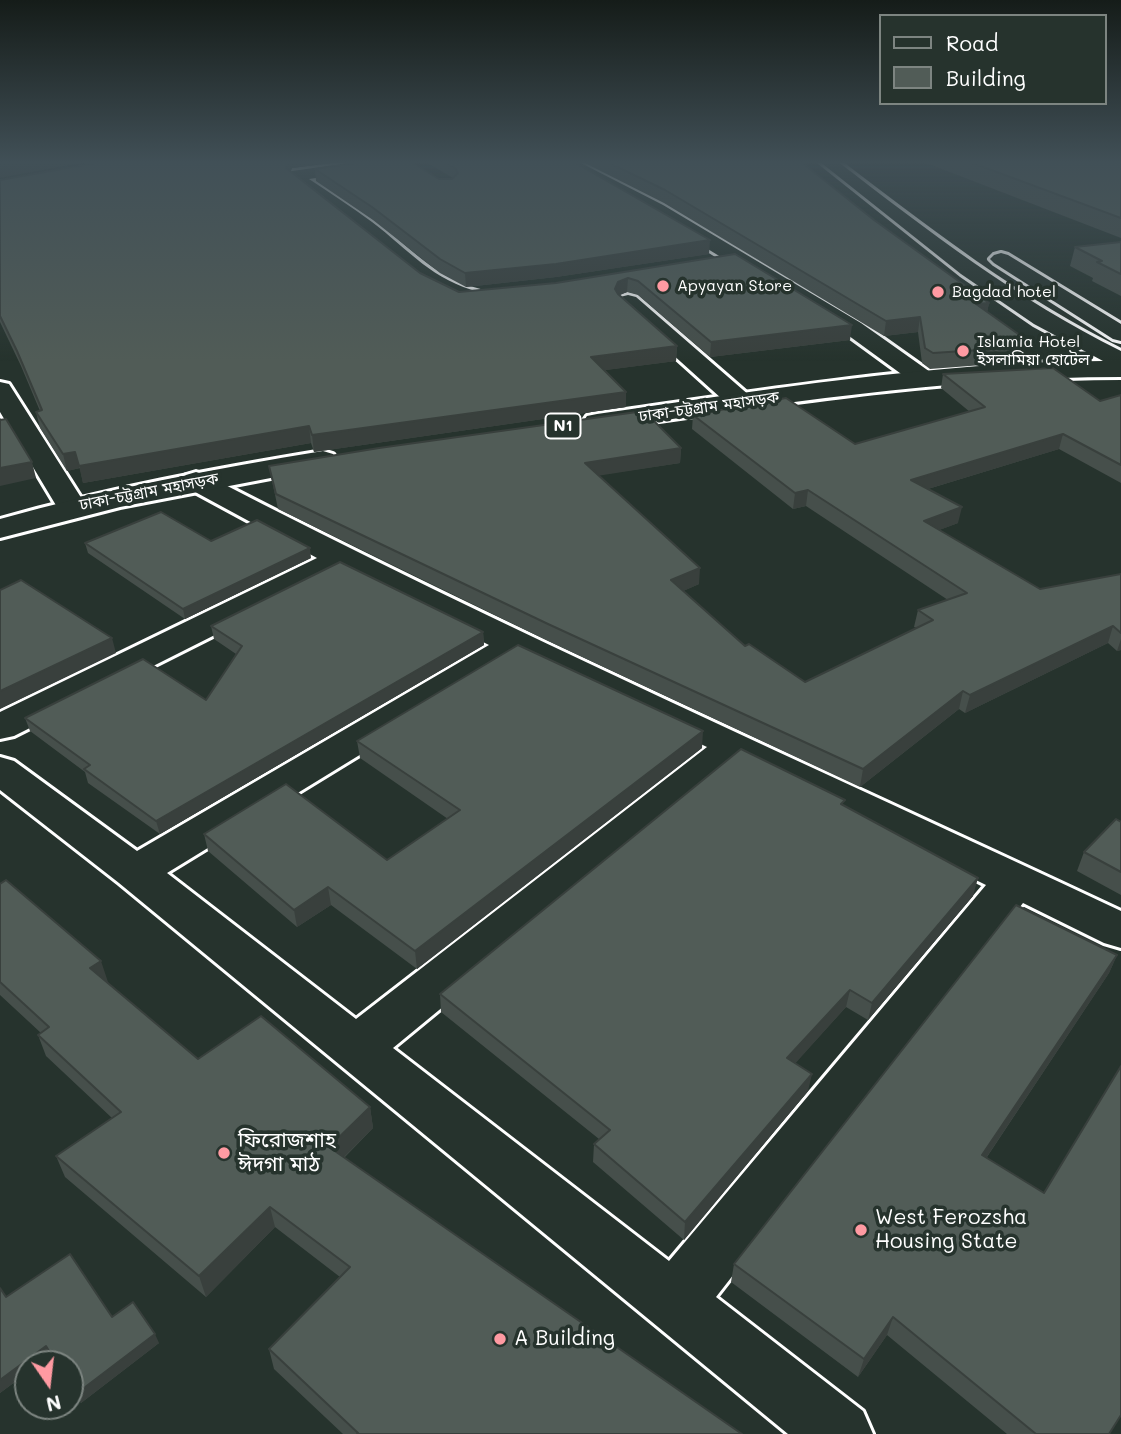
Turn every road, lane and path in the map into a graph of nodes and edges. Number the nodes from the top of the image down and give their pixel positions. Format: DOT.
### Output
graph roads {
  1 [pos="364,228"];
  2 [pos="687,228"];
  3 [pos="912,228"];
  4 [pos="979,245"];
  5 [pos="737,258"];
  6 [pos="710,263"];
  7 [pos="491,296"];
  8 [pos="628,302"];
  9 [pos="1121,334"];
  10 [pos="1121,361"];
  11 [pos="1121,369"];
  12 [pos="924,379"];
  13 [pos="0,390"];
  14 [pos="741,402"];
  15 [pos="576,425"];
  16 [pos="344,457"];
  17 [pos="196,481"];
  18 [pos="72,508"];
  19 [pos="4,527"];
  20 [pos="342,558"];
  21 [pos="516,644"];
  22 [pos="0,727"];
  23 [pos="736,745"];
  24 [pos="0,770"];
  25 [pos="135,873"];
  26 [pos="1016,880"];
  27 [pos="1121,931"];
  28 [pos="355,1049"];
  29 [pos="673,1303"];
  30 [pos="840,1434"];
  1 -- 7 [label="main road"];
  2 -- 5 [label="main road"];
  3 -- 10 [label="main road"];
  4 -- 9 [label="main road"];
  5 -- 6 [label="main road"];
  5 -- 12 [label="main road"];
  8 -- 14 [label="main road"];
  11 -- 12 [label="main road, ঢাকা-চট্টগ্রাম মহাসড়ক / N1"];
  12 -- 14 [label="main road, ঢাকা-চট্টগ্রাম মহাসড়ক / N1"];
  13 -- 18 [label="main road"];
  14 -- 15 [label="main road, ঢাকা-চট্টগ্রাম মহাসড়ক / N1"];
  16 -- 17 [label="main road, ঢাকা-চট্টগ্রাম মহাসড়ক"];
  17 -- 18 [label="main road, ঢাকা-চট্টগ্রাম মহাসড়ক"];
  17 -- 20 [label="main road"];
  18 -- 19 [label="main road, ঢাকা-চট্টগ্রাম মহাসড়ক"];
  20 -- 21 [label="main road"];
  20 -- 22 [label="main road"];
  21 -- 23 [label="main road"];
  21 -- 25 [label="main road"];
  23 -- 26 [label="main road"];
  23 -- 28 [label="main road"];
  24 -- 25 [label="main road"];
  25 -- 28 [label="main road"];
  26 -- 27 [label="main road"];
  26 -- 29 [label="main road"];
  28 -- 29 [label="main road"];
  29 -- 30 [label="main road"];
}
